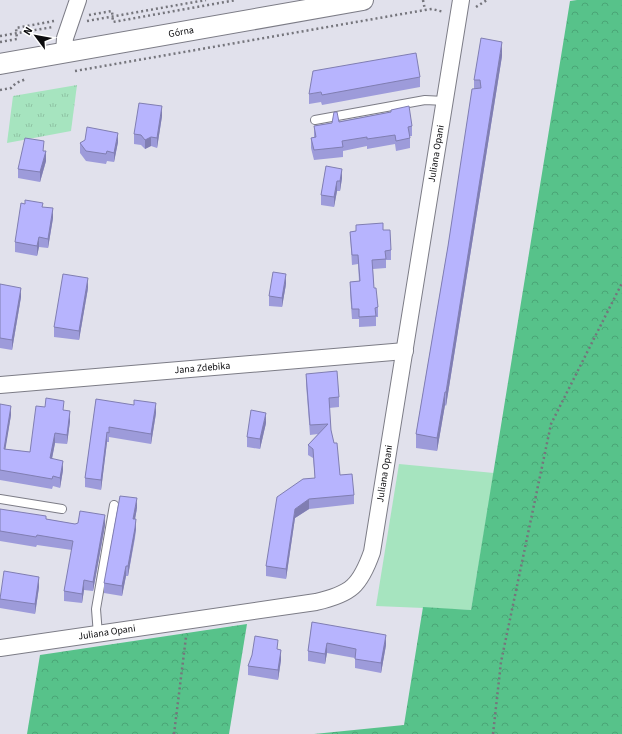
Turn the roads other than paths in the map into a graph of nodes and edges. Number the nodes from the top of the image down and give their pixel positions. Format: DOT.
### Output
graph roads {
  1 [pos="78,0"];
  2 [pos="363,0"];
  3 [pos="461,0"];
  4 [pos="64,53"];
  5 [pos="0,64"];
  6 [pos="445,101"];
  7 [pos="315,120"];
  8 [pos="405,351"];
  9 [pos="0,385"];
  10 [pos="0,499"];
  11 [pos="114,505"];
  12 [pos="62,509"];
  13 [pos="98,635"];
  14 [pos="0,648"];
  1 -- 4 [label="street"];
  2 -- 4 [label="street, Górna"];
  3 -- 6 [label="street, Juliana Opani"];
  4 -- 5 [label="street, Górna"];
  6 -- 7 [label="lane"];
  6 -- 8 [label="street, Juliana Opani"];
  8 -- 9 [label="street, Jana Zdebika"];
  8 -- 13 [label="street, Juliana Opani"];
  10 -- 12 [label="lane"];
  11 -- 13 [label="lane"];
  13 -- 14 [label="street, Juliana Opani"];
}
